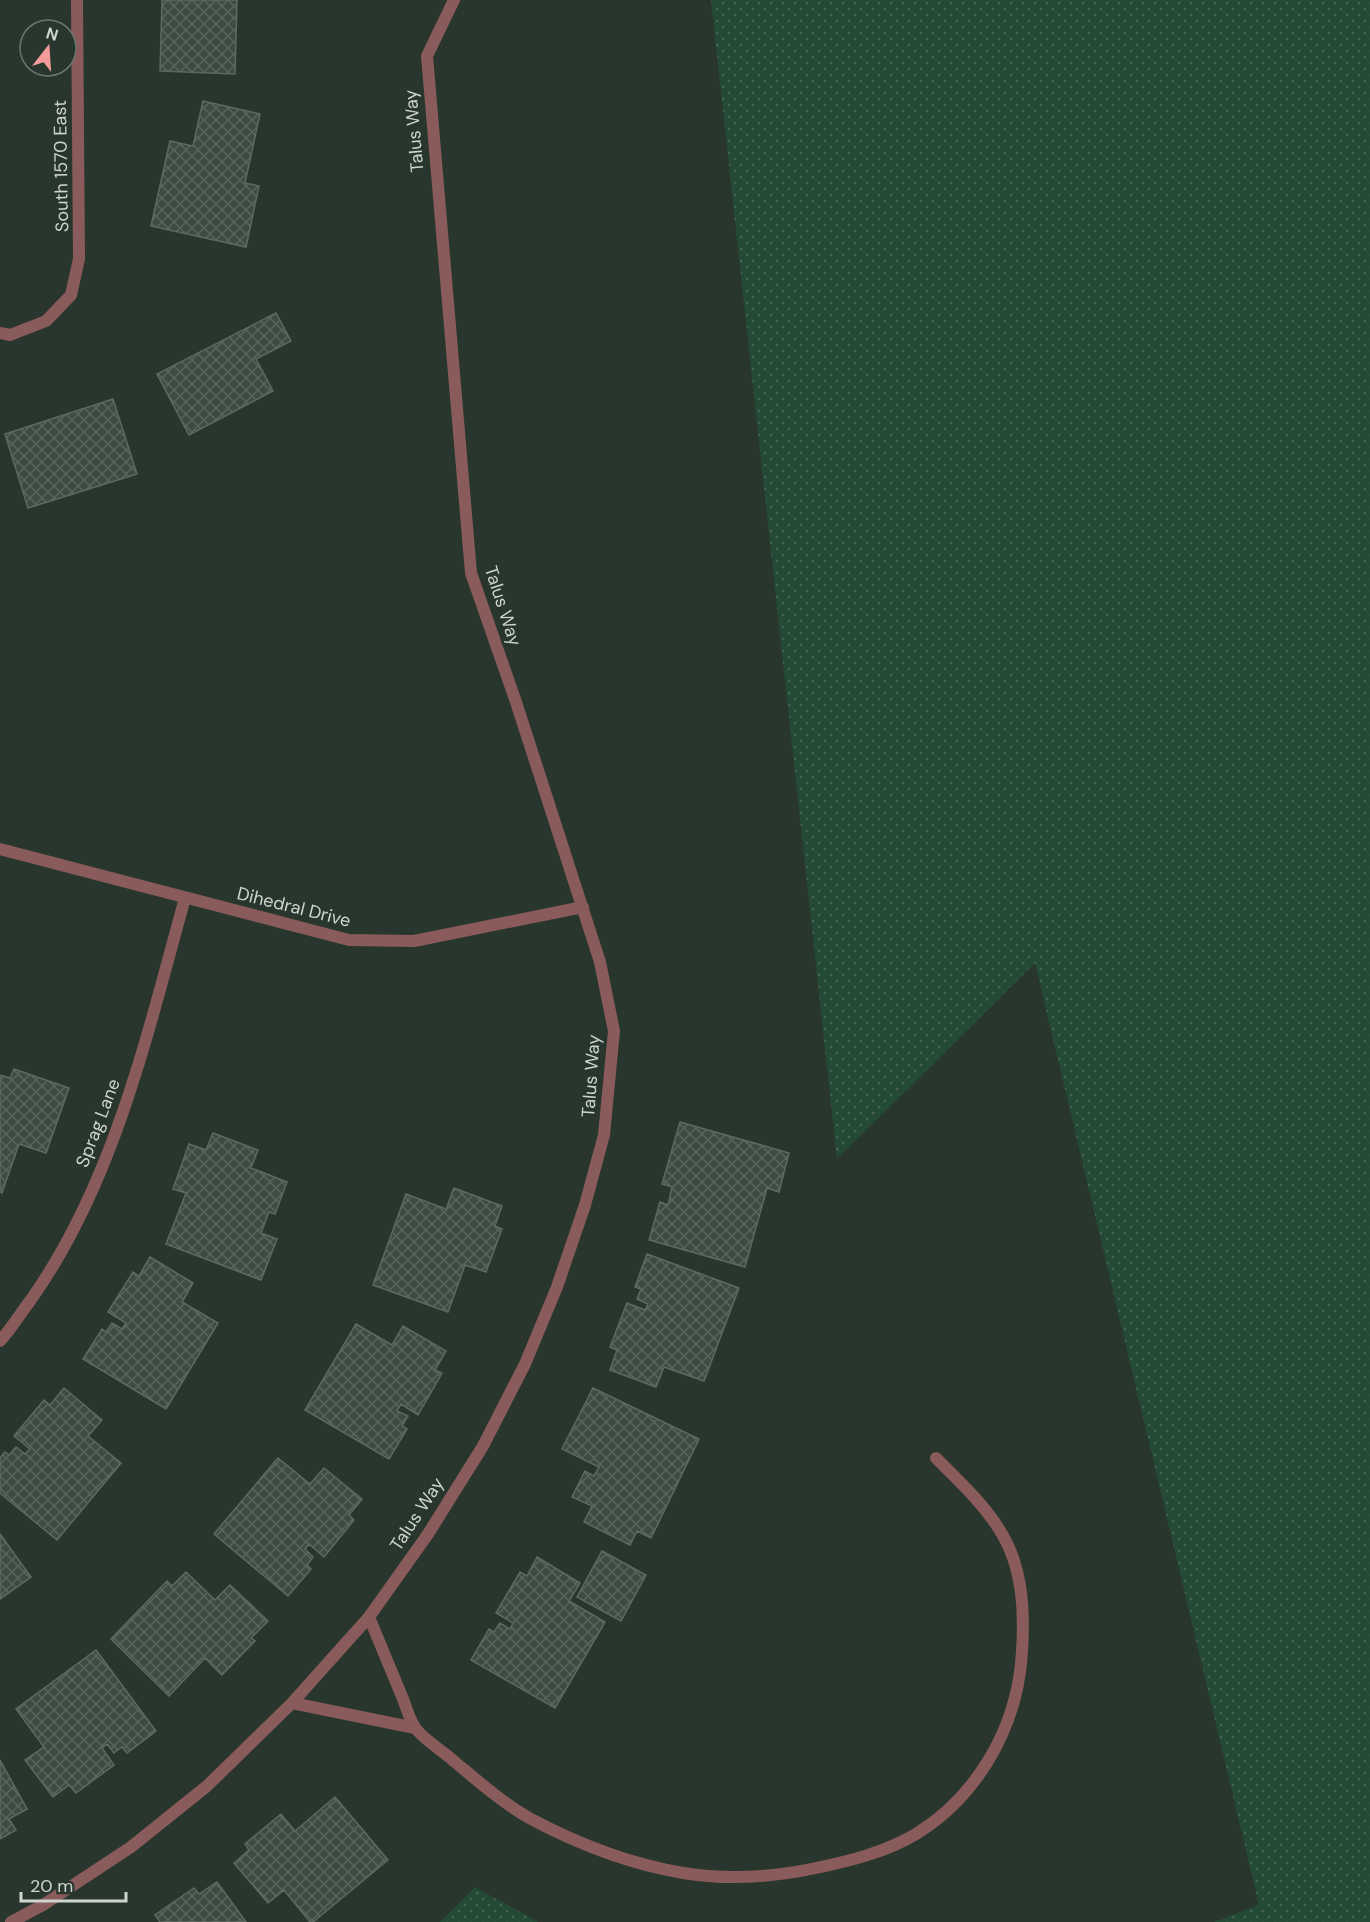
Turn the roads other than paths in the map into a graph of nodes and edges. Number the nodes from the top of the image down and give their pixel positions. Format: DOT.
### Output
graph roads {
  1 [pos="77,0"];
  2 [pos="454,0"];
  3 [pos="0,333"];
  4 [pos="0,849"];
  5 [pos="185,898"];
  6 [pos="583,907"];
  7 [pos="0,1341"];
  8 [pos="936,1458"];
  9 [pos="369,1617"];
  10 [pos="292,1703"];
  11 [pos="415,1728"];
  12 [pos="11,1922"];
  1 -- 3 [label="street, South 1570 East"];
  2 -- 6 [label="street, Talus Way"];
  4 -- 5 [label="street, Dihedral Drive"];
  5 -- 6 [label="street, Dihedral Drive"];
  5 -- 7 [label="street, Sprag Lane"];
  6 -- 9 [label="street, Talus Way"];
  8 -- 11 [label="street"];
  9 -- 10 [label="street, Talus Way"];
  9 -- 11 [label="street"];
  10 -- 11 [label="street"];
  10 -- 12 [label="street, Talus Way"];
}
